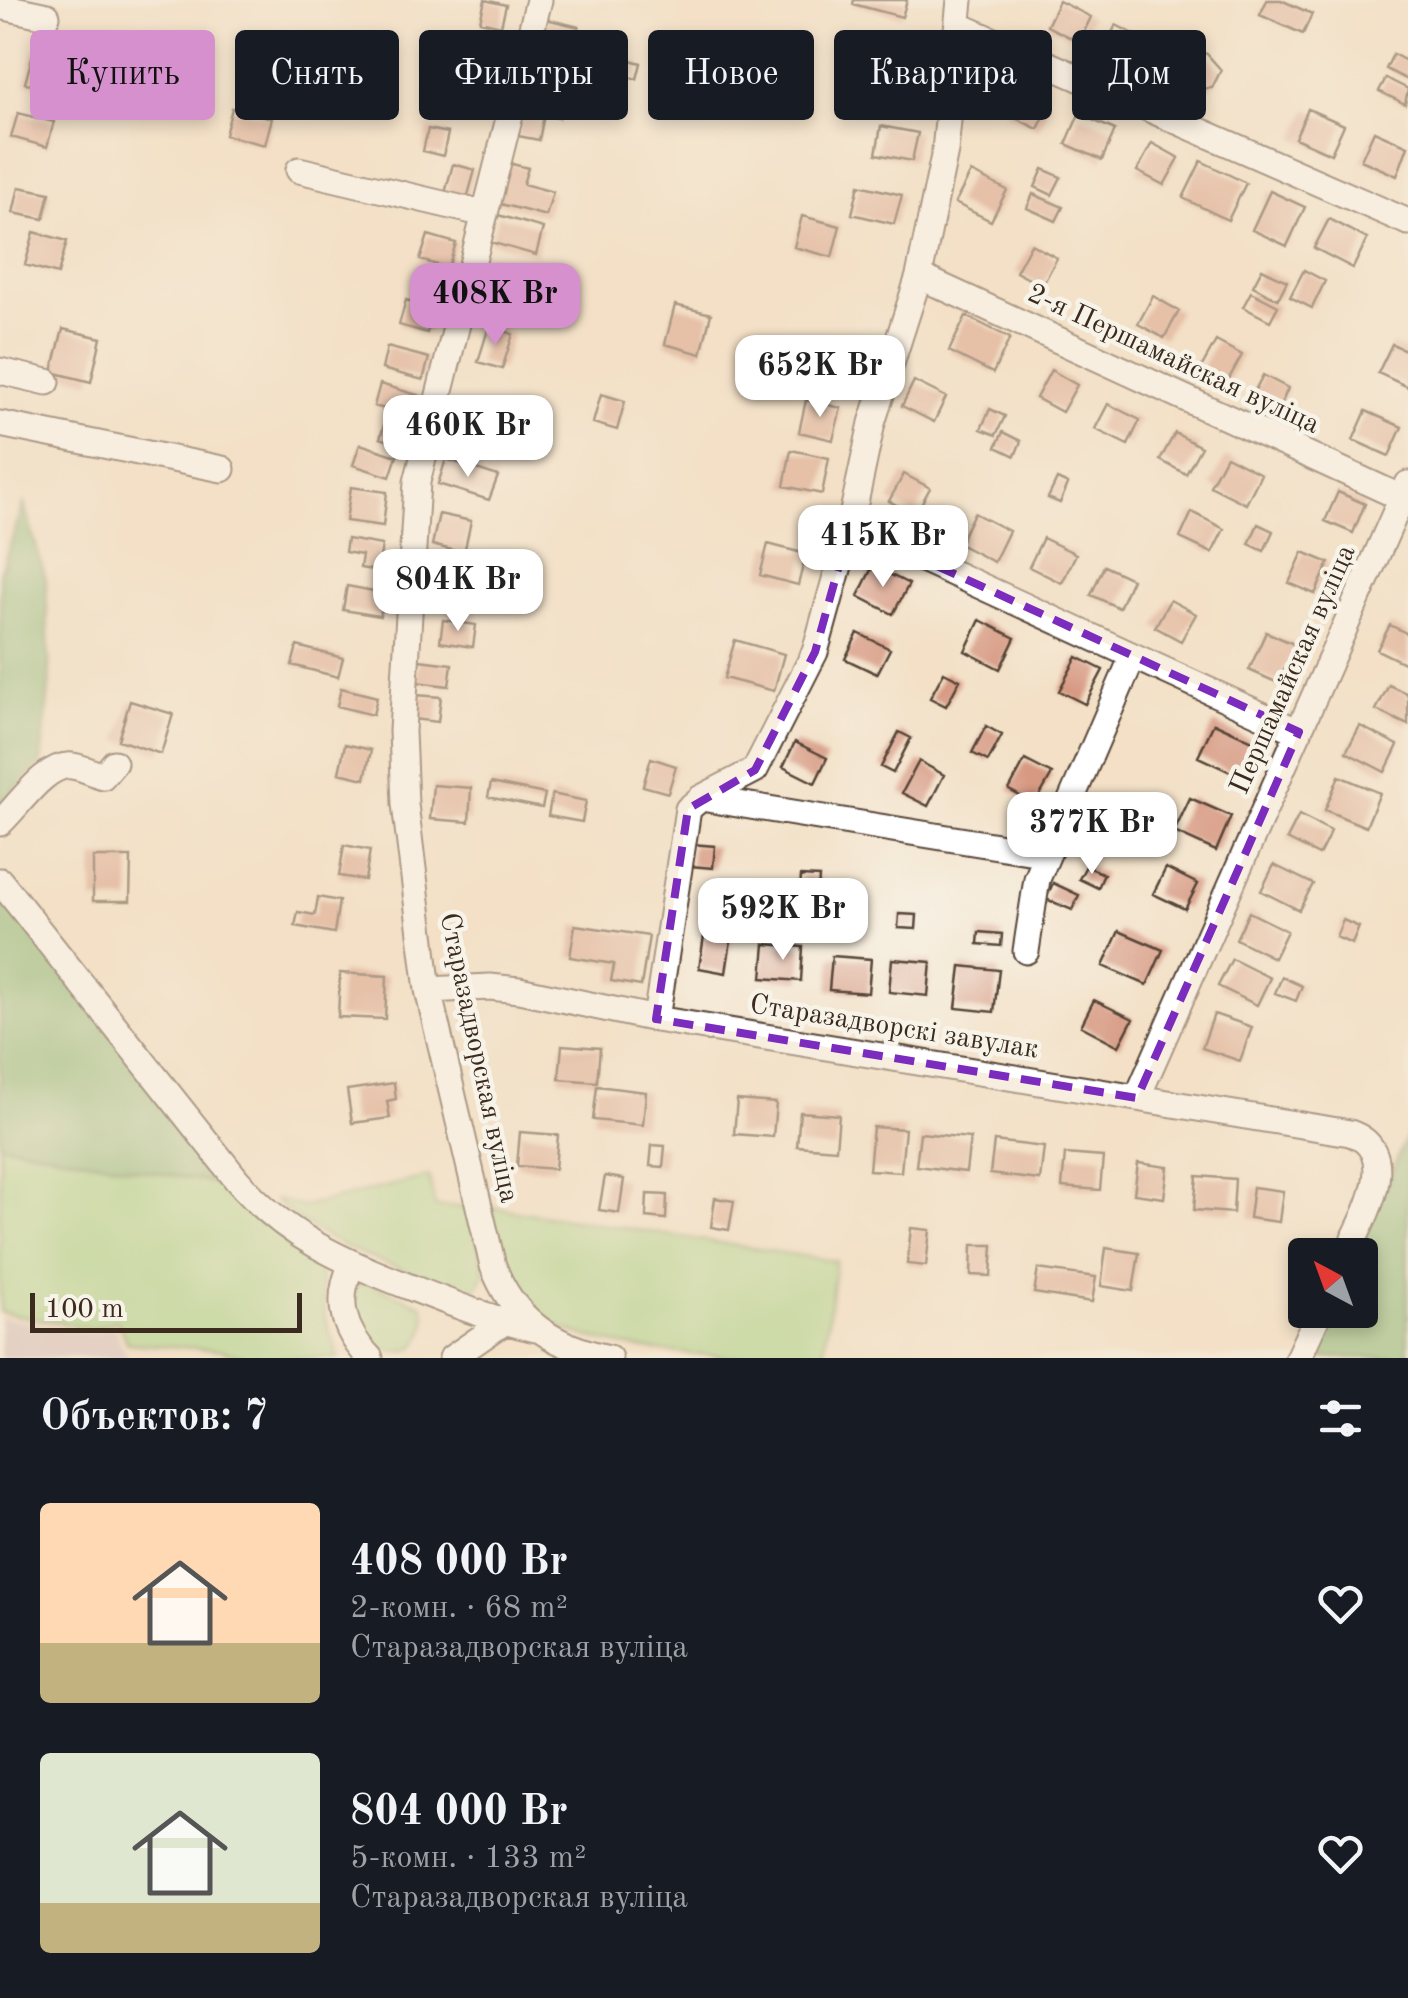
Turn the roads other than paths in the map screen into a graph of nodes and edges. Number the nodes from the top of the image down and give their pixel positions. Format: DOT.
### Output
graph roads {
  1 [pos="539,0"];
  2 [pos="0,6"];
  3 [pos="960,13"];
  4 [pos="48,16"];
  5 [pos="300,170"];
  6 [pos="485,214"];
  7 [pos="1408,222"];
  8 [pos="919,276"];
  9 [pos="0,371"];
  10 [pos="47,382"];
  11 [pos="0,424"];
  12 [pos="222,469"];
  13 [pos="1405,491"];
  14 [pos="850,526"];
  15 [pos="1133,656"];
  16 [pos="1299,732"];
  17 [pos="114,763"];
  18 [pos="701,798"];
  19 [pos="0,823"];
  20 [pos="1047,854"];
  21 [pos="0,881"];
  22 [pos="1026,951"];
  23 [pos="428,990"];
  24 [pos="656,1018"];
  25 [pos="1137,1098"];
  26 [pos="1353,1238"];
  27 [pos="352,1264"];
  28 [pos="504,1322"];
  29 [pos="1312,1328"];
  30 [pos="536,1330"];
  31 [pos="370,1358"];
  32 [pos="452,1358"];
  33 [pos="609,1358"];
  34 [pos="1298,1358"];
  1 -- 6 [label="street, Старазадворская вуліца"];
  2 -- 4 [label="street"];
  3 -- 7 [label="street"];
  3 -- 8 [label="street"];
  5 -- 6 [label="street"];
  6 -- 23 [label="street, Старазадворская вуліца"];
  8 -- 13 [label="street, 2-я Першамайская вуліца"];
  8 -- 14 [label="street"];
  9 -- 10 [label="street"];
  11 -- 12 [label="street"];
  13 -- 16 [label="street, Першамайская вуліца"];
  14 -- 15 [label="street"];
  14 -- 18 [label="street"];
  15 -- 16 [label="street"];
  15 -- 20 [label="street"];
  16 -- 25 [label="street, Першамайская вуліца"];
  17 -- 19 [label="street"];
  18 -- 20 [label="street"];
  18 -- 24 [label="street"];
  20 -- 22 [label="street"];
  21 -- 27 [label="street"];
  23 -- 24 [label="street, Старазадворскі завулак"];
  23 -- 30 [label="street, Старазадворская вуліца"];
  24 -- 25 [label="street, Старазадворскі завулак"];
  25 -- 26 [label="street, Старазадворскі завулак"];
  27 -- 28 [label="street"];
  27 -- 31 [label="street"];
  28 -- 30 [label="street"];
  28 -- 32 [label="street"];
  29 -- 34 [label="street"];
  30 -- 33 [label="street, Старазадворская вуліца"];
}
